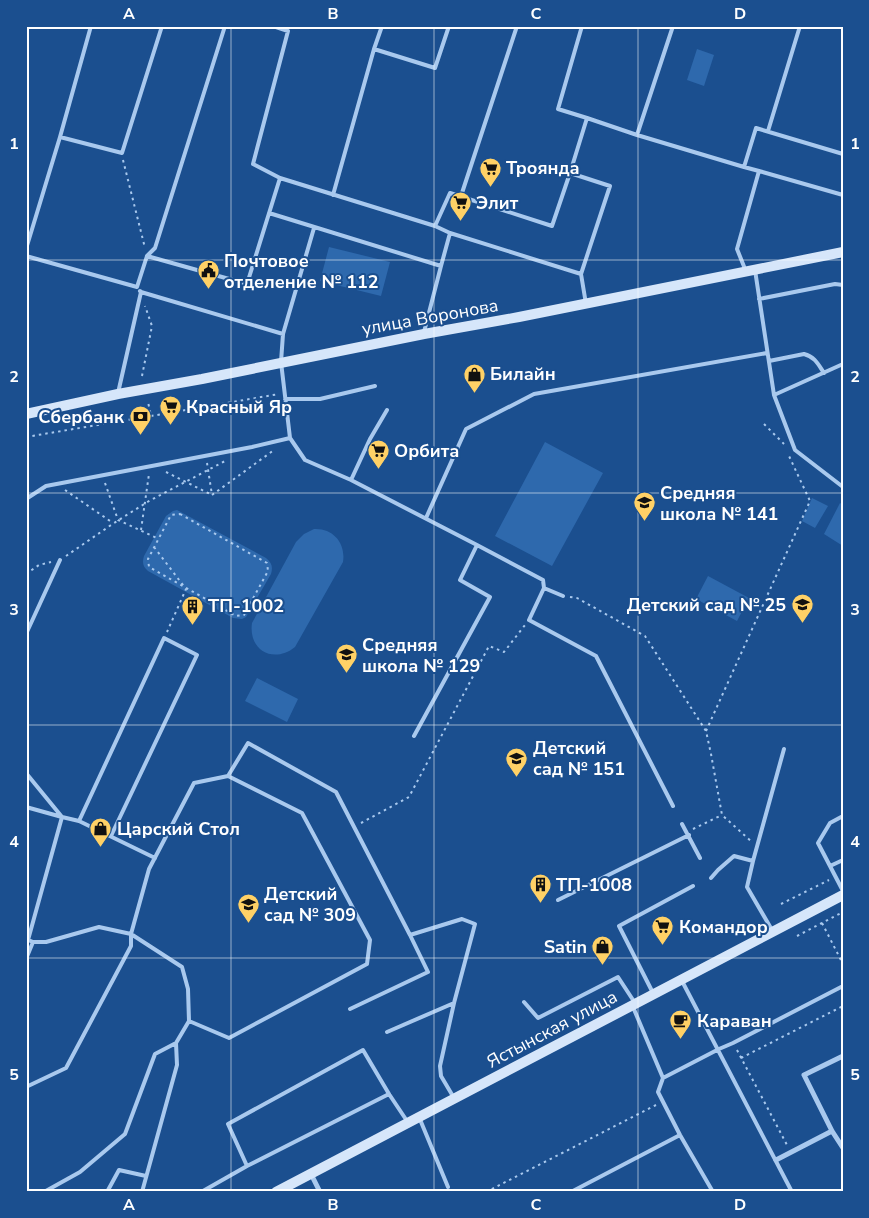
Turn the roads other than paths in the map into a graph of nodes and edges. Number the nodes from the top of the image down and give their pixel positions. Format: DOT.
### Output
graph roads {
  1 [pos="91,26"];
  2 [pos="162,26"];
  3 [pos="225,26"];
  4 [pos="273,26"];
  5 [pos="382,26"];
  6 [pos="449,26"];
  7 [pos="516,26"];
  8 [pos="582,26"];
  9 [pos="673,26"];
  10 [pos="800,26"];
  11 [pos="374,49"];
  12 [pos="587,118"];
  13 [pos="768,131"];
  14 [pos="637,135"];
  15 [pos="60,137"];
  16 [pos="843,154"];
  17 [pos="744,167"];
  18 [pos="759,171"];
  19 [pos="570,173"];
  20 [pos="280,178"];
  21 [pos="333,195"];
  22 [pos="843,195"];
  23 [pos="461,196"];
  24 [pos="269,213"];
  25 [pos="435,226"];
  26 [pos="314,228"];
  27 [pos="450,233"];
  28 [pos="26,249"];
  29 [pos="841,254"];
  30 [pos="26,256"];
  31 [pos="148,256"];
  32 [pos="441,266"];
  33 [pos="750,271"];
  34 [pos="581,274"];
  35 [pos="843,286"];
  36 [pos="137,287"];
  37 [pos="141,292"];
  38 [pos="759,299"];
  39 [pos="586,304"];
  40 [pos="283,334"];
  41 [pos="424,334"];
  42 [pos="767,353"];
  43 [pos="769,361"];
  44 [pos="281,362"];
  45 [pos="843,364"];
  46 [pos="824,373"];
  47 [pos="375,386"];
  48 [pos="118,394"];
  49 [pos="774,395"];
  50 [pos="284,396"];
  51 [pos="387,410"];
  52 [pos="26,414"];
  53 [pos="290,438"];
  54 [pos="351,480"];
  55 [pos="843,487"];
  56 [pos="26,499"];
  57 [pos="426,518"];
  58 [pos="477,545"];
  59 [pos="60,560"];
  60 [pos="544,588"];
  61 [pos="563,596"];
  62 [pos="26,634"];
  63 [pos="414,736"];
  64 [pos="784,749"];
  65 [pos="26,773"];
  66 [pos="228,776"];
  67 [pos="673,806"];
  68 [pos="26,807"];
  69 [pos="843,816"];
  70 [pos="62,817"];
  71 [pos="79,821"];
  72 [pos="682,824"];
  73 [pos="688,834"];
  74 [pos="110,836"];
  75 [pos="155,858"];
  76 [pos="700,858"];
  77 [pos="843,860"];
  78 [pos="753,861"];
  79 [pos="830,866"];
  80 [pos="711,878"];
  81 [pos="693,886"];
  82 [pos="843,891"];
  83 [pos="843,895"];
  84 [pos="558,900"];
  85 [pos="773,931"];
  86 [pos="131,934"];
  87 [pos="410,935"];
  88 [pos="27,940"];
  89 [pos="34,942"];
  90 [pos="26,959"];
  91 [pos="682,979"];
  92 [pos="843,986"];
  93 [pos="654,994"];
  94 [pos="524,1002"];
  95 [pos="454,1003"];
  96 [pos="634,1004"];
  97 [pos="350,1009"];
  98 [pos="190,1021"];
  99 [pos="387,1032"];
  100 [pos="176,1043"];
  101 [pos="719,1049"];
  102 [pos="843,1056"];
  103 [pos="663,1078"];
  104 [pos="26,1087"];
  105 [pos="389,1094"];
  106 [pos="454,1098"];
  107 [pos="419,1117"];
  108 [pos="409,1122"];
  109 [pos="832,1131"];
  110 [pos="680,1135"];
  111 [pos="843,1148"];
  112 [pos="776,1160"];
  113 [pos="247,1166"];
  114 [pos="311,1174"];
  115 [pos="146,1176"];
  116 [pos="448,1187"];
  117 [pos="203,1191"];
  118 [pos="44,1192"];
  119 [pos="107,1192"];
  120 [pos="142,1192"];
  121 [pos="276,1192"];
  122 [pos="320,1192"];
  123 [pos="570,1192"];
  124 [pos="713,1192"];
  125 [pos="792,1192"];
  1 -- 15 [label="lane"];
  2 -- 15 [label="lane"];
  3 -- 31 [label="lane"];
  4 -- 20 [label="lane"];
  5 -- 11 [label="lane"];
  6 -- 11 [label="lane"];
  7 -- 23 [label="lane"];
  8 -- 12 [label="lane"];
  9 -- 14 [label="lane"];
  10 -- 13 [label="lane"];
  11 -- 21 [label="lane"];
  12 -- 14 [label="lane"];
  12 -- 19 [label="lane"];
  13 -- 16 [label="lane"];
  13 -- 17 [label="lane"];
  14 -- 17 [label="lane"];
  15 -- 28 [label="lane"];
  17 -- 18 [label="lane"];
  18 -- 22 [label="lane"];
  18 -- 33 [label="lane"];
  19 -- 23 [label="lane"];
  19 -- 34 [label="lane"];
  20 -- 21 [label="lane"];
  20 -- 24 [label="lane"];
  21 -- 25 [label="lane"];
  23 -- 25 [label="lane"];
  24 -- 26 [label="lane"];
  24 -- 31 [label="lane"];
  25 -- 27 [label="lane"];
  26 -- 32 [label="lane"];
  26 -- 40 [label="lane"];
  27 -- 32 [label="lane"];
  27 -- 34 [label="lane"];
  29 -- 33 [label="main road, улица Воронова"];
  30 -- 36 [label="lane"];
  31 -- 36 [label="lane"];
  32 -- 41 [label="lane"];
  33 -- 38 [label="lane"];
  33 -- 39 [label="main road, улица Воронова"];
  34 -- 39 [label="lane"];
  35 -- 38 [label="lane"];
  36 -- 37 [label="lane"];
  37 -- 40 [label="lane"];
  37 -- 48 [label="lane"];
  38 -- 42 [label="lane"];
  39 -- 41 [label="main road, улица Воронова"];
  40 -- 44 [label="lane"];
  41 -- 44 [label="main road, улица Воронова"];
  42 -- 43 [label="lane"];
  42 -- 57 [label="lane"];
  43 -- 46 [label="lane"];
  43 -- 49 [label="lane"];
  44 -- 48 [label="main road, улица Воронова"];
  44 -- 50 [label="lane"];
  45 -- 46 [label="lane"];
  46 -- 49 [label="lane"];
  47 -- 50 [label="lane"];
  48 -- 52 [label="main road, улица Воронова"];
  49 -- 55 [label="lane"];
  50 -- 53 [label="lane"];
  51 -- 54 [label="lane"];
  53 -- 54 [label="lane"];
  53 -- 56 [label="lane"];
  54 -- 57 [label="lane"];
  57 -- 58 [label="lane"];
  58 -- 60 [label="lane"];
  58 -- 63 [label="lane"];
  59 -- 62 [label="lane"];
  60 -- 61 [label="lane"];
  60 -- 67 [label="lane"];
  64 -- 78 [label="lane"];
  65 -- 70 [label="lane"];
  66 -- 75 [label="lane"];
  66 -- 87 [label="lane"];
  66 -- 98 [label="lane"];
  68 -- 70 [label="lane"];
  69 -- 79 [label="lane"];
  70 -- 71 [label="lane"];
  70 -- 88 [label="lane"];
  71 -- 74 [label="lane"];
  71 -- 74 [label="lane"];
  72 -- 73 [label="lane"];
  73 -- 76 [label="lane"];
  73 -- 84 [label="lane"];
  74 -- 75 [label="lane"];
  75 -- 86 [label="lane"];
  77 -- 79 [label="lane"];
  78 -- 80 [label="lane"];
  78 -- 85 [label="lane"];
  79 -- 82 [label="lane"];
  81 -- 93 [label="lane"];
  83 -- 85 [label="main road, Ястынская улица"];
  85 -- 91 [label="main road, Ястынская улица"];
  86 -- 89 [label="lane"];
  86 -- 98 [label="lane"];
  86 -- 104 [label="lane"];
  87 -- 95 [label="lane"];
  87 -- 97 [label="lane"];
  88 -- 89 [label="lane"];
  89 -- 90 [label="lane"];
  91 -- 93 [label="main road, Ястынская улица"];
  91 -- 101 [label="lane"];
  92 -- 101 [label="lane"];
  93 -- 96 [label="main road, Ястынская улица"];
  94 -- 96 [label="lane"];
  95 -- 99 [label="lane"];
  95 -- 106 [label="lane"];
  96 -- 103 [label="lane"];
  96 -- 106 [label="main road, Ястынская улица"];
  98 -- 100 [label="lane"];
  100 -- 115 [label="lane"];
  100 -- 118 [label="lane"];
  101 -- 103 [label="lane"];
  101 -- 112 [label="lane"];
  102 -- 109 [label="street"];
  103 -- 110 [label="lane"];
  105 -- 108 [label="lane"];
  105 -- 113 [label="lane"];
  105 -- 113 [label="lane"];
  106 -- 107 [label="main road, Ястынская улица"];
  107 -- 108 [label="main road, Ястынская улица"];
  107 -- 116 [label="lane"];
  108 -- 114 [label="main road, Ястынская улица"];
  109 -- 111 [label="street"];
  109 -- 112 [label="street"];
  110 -- 123 [label="lane"];
  110 -- 124 [label="lane"];
  112 -- 125 [label="lane"];
  113 -- 117 [label="lane"];
  114 -- 121 [label="main road, Ястынская улица"];
  114 -- 122 [label="street"];
  115 -- 119 [label="lane"];
  115 -- 120 [label="lane"];
}
